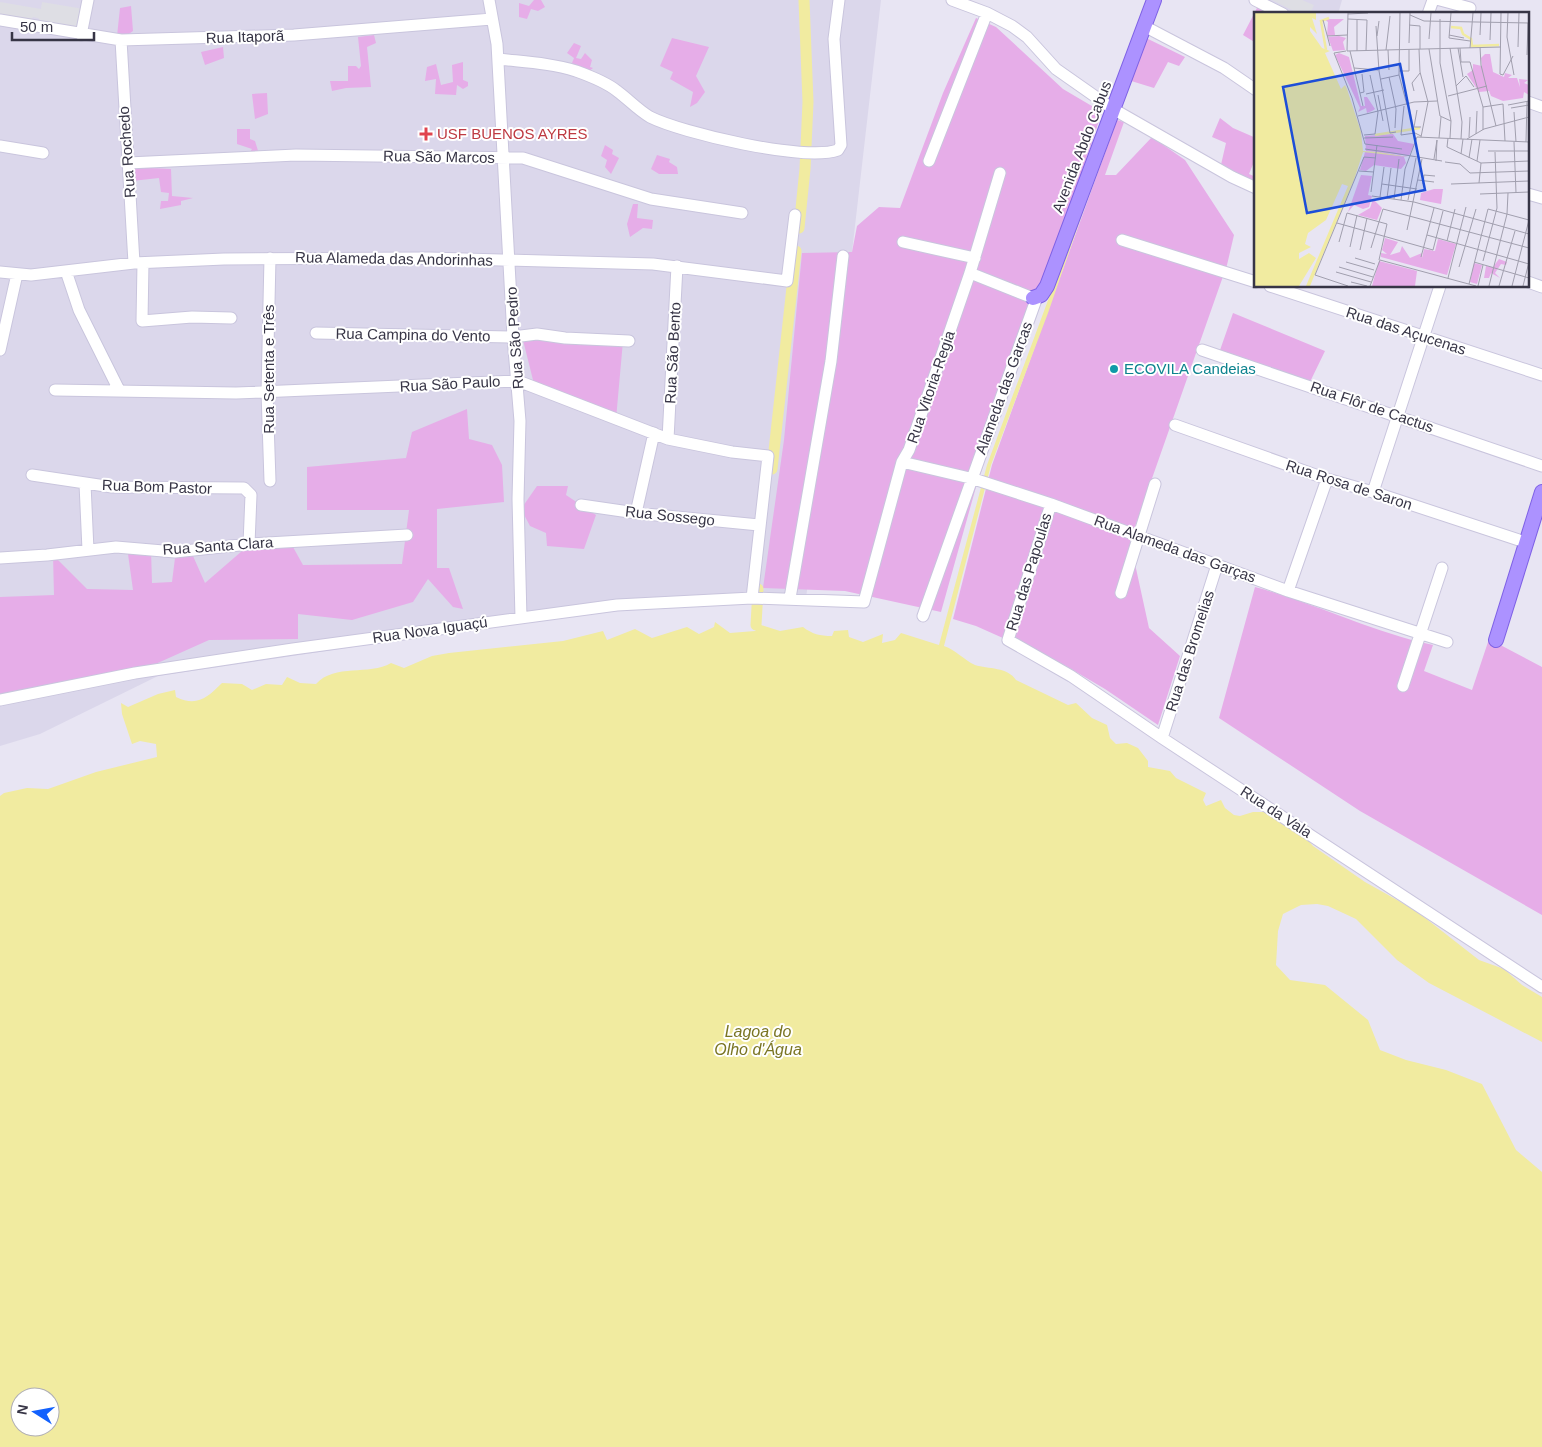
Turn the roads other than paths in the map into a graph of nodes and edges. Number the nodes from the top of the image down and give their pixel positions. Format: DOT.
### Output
graph roads {
  1 [pos="88,0"];
  2 [pos="489,0"];
  3 [pos="839,0"];
  4 [pos="952,0"];
  5 [pos="1154,0"];
  6 [pos="1256,0"];
  7 [pos="1433,0"];
  8 [pos="1440,0"];
  9 [pos="1470,8"];
  10 [pos="1279,12"];
  11 [pos="1429,12"];
  12 [pos="986,13"];
  13 [pos="492,19"];
  14 [pos="0,20"];
  15 [pos="1144,26"];
  16 [pos="81,35"];
  17 [pos="121,40"];
  18 [pos="498,59"];
  19 [pos="1254,89"];
  20 [pos="1530,103"];
  21 [pos="1542,107"];
  22 [pos="1114,109"];
  23 [pos="0,146"];
  24 [pos="44,153"];
  25 [pos="503,158"];
  26 [pos="929,161"];
  27 [pos="128,163"];
  28 [pos="1000,172"];
  29 [pos="1254,187"];
  30 [pos="742,214"];
  31 [pos="795,215"];
  32 [pos="1122,240"];
  33 [pos="902,242"];
  34 [pos="843,256"];
  35 [pos="270,258"];
  36 [pos="975,258"];
  37 [pos="509,261"];
  38 [pos="138,263"];
  39 [pos="677,266"];
  40 [pos="66,271"];
  41 [pos="0,272"];
  42 [pos="970,273"];
  43 [pos="17,274"];
  44 [pos="1254,281"];
  45 [pos="1530,283"];
  46 [pos="1542,287"];
  47 [pos="1276,288"];
  48 [pos="1439,288"];
  49 [pos="1035,298"];
  50 [pos="231,318"];
  51 [pos="316,333"];
  52 [pos="513,338"];
  53 [pos="1424,338"];
  54 [pos="629,341"];
  55 [pos="0,350"];
  56 [pos="1202,350"];
  57 [pos="1542,375"];
  58 [pos="518,380"];
  59 [pos="55,390"];
  60 [pos="119,390"];
  61 [pos="267,392"];
  62 [pos="1397,415"];
  63 [pos="1175,425"];
  64 [pos="654,433"];
  65 [pos="668,439"];
  66 [pos="902,462"];
  67 [pos="1542,466"];
  68 [pos="32,475"];
  69 [pos="973,479"];
  70 [pos="1327,479"];
  71 [pos="270,481"];
  72 [pos="85,484"];
  73 [pos="1155,484"];
  74 [pos="1373,492"];
  75 [pos="1542,492"];
  76 [pos="1051,504"];
  77 [pos="580,505"];
  78 [pos="636,513"];
  79 [pos="759,525"];
  80 [pos="1138,534"];
  81 [pos="407,535"];
  82 [pos="1525,542"];
  83 [pos="249,544"];
  84 [pos="88,550"];
  85 [pos="0,558"];
  86 [pos="1217,565"];
  87 [pos="1442,568"];
  88 [pos="1288,591"];
  89 [pos="1121,593"];
  90 [pos="752,598"];
  91 [pos="790,598"];
  92 [pos="864,602"];
  93 [pos="923,616"];
  94 [pos="520,618"];
  95 [pos="1421,632"];
  96 [pos="1008,640"];
  97 [pos="1496,640"];
  98 [pos="1447,642"];
  99 [pos="1404,686"];
  100 [pos="0,700"];
  101 [pos="1162,738"];
  102 [pos="1542,987"];
  1 -- 16 [label="street"];
  2 -- 13 [label="street, Rua São Pedro"];
  3 -- 18 [label="street"];
  4 -- 12 [label="street"];
  5 -- 15 [label="main road, Avenida Abdo Cabus"];
  6 -- 10 [label="street"];
  7 -- 11 [label="street"];
  8 -- 9 [label="street"];
  12 -- 22 [label="street"];
  12 -- 26 [label="street"];
  13 -- 17 [label="street, Rua Itaporã"];
  13 -- 18 [label="street, Rua São Pedro"];
  14 -- 16 [label="street, Rua Itaporã"];
  15 -- 19 [label="street"];
  15 -- 22 [label="main road, Avenida Abdo Cabus"];
  16 -- 17 [label="street, Rua Itaporã"];
  17 -- 27 [label="street, Rua Rochedo"];
  18 -- 25 [label="street, Rua São Pedro"];
  20 -- 21 [label="street"];
  22 -- 29 [label="street"];
  22 -- 49 [label="main road, Avenida Abdo Cabus"];
  23 -- 24 [label="street"];
  25 -- 27 [label="street, Rua São Marcos"];
  25 -- 30 [label="street, Rua São Marcos"];
  25 -- 37 [label="street, Rua São Pedro"];
  27 -- 38 [label="street, Rua Rochedo"];
  28 -- 36 [label="street, Rua Vitoria-Regia"];
  31 -- 39 [label="street, Rua Alameda das Andorinhas"];
  32 -- 44 [label="street"];
  33 -- 36 [label="street"];
  34 -- 91 [label="street"];
  35 -- 37 [label="street, Rua Alameda das Andorinhas"];
  35 -- 38 [label="street, Rua Alameda das Andorinhas"];
  35 -- 61 [label="street, Rua Setenta e Três"];
  36 -- 42 [label="street, Rua Vitoria-Regia"];
  37 -- 39 [label="street, Rua Alameda das Andorinhas"];
  37 -- 52 [label="street, Rua São Pedro"];
  38 -- 40 [label="street, Rua Alameda das Andorinhas"];
  38 -- 50 [label="street, Rua Rochedo"];
  39 -- 65 [label="street, Rua São Bento"];
  40 -- 43 [label="street, Rua Alameda das Andorinhas"];
  40 -- 60 [label="street"];
  41 -- 43 [label="street, Rua Alameda das Andorinhas"];
  42 -- 49 [label="street"];
  42 -- 66 [label="street, Rua Vitoria-Regia"];
  43 -- 55 [label="street"];
  45 -- 46 [label="street"];
  47 -- 53 [label="street, Rua das Açucenas"];
  48 -- 53 [label="street"];
  49 -- 69 [label="street, Alameda das Garcas"];
  51 -- 52 [label="street, Rua Campina do Vento"];
  52 -- 54 [label="street, Rua Campina do Vento"];
  52 -- 58 [label="street, Rua São Pedro"];
  53 -- 57 [label="street, Rua das Açucenas"];
  53 -- 62 [label="street"];
  56 -- 62 [label="street, Rua Flôr de Cactus"];
  58 -- 61 [label="street, Rua São Paulo"];
  58 -- 64 [label="street, Rua São Paulo"];
  58 -- 94 [label="street, Rua São Pedro"];
  59 -- 60 [label="street, Rua São Paulo"];
  60 -- 61 [label="street, Rua São Paulo"];
  61 -- 71 [label="street, Rua Setenta e Três"];
  62 -- 67 [label="street, Rua Flôr de Cactus"];
  62 -- 74 [label="street"];
  63 -- 70 [label="street, Rua Rosa de Saron"];
  64 -- 65 [label="street, Rua São Paulo"];
  64 -- 78 [label="street"];
  65 -- 79 [label="street, Rua São Paulo"];
  66 -- 69 [label="street, Rua Alameda das Garças"];
  66 -- 92 [label="street, Rua Vitoria-Regia"];
  68 -- 72 [label="street, Rua Bom Pastor"];
  69 -- 76 [label="street, Rua Alameda das Garças"];
  69 -- 93 [label="street, Alameda das Garcas"];
  70 -- 74 [label="street, Rua Rosa de Saron"];
  70 -- 88 [label="street"];
  72 -- 83 [label="street, Rua Bom Pastor"];
  72 -- 84 [label="street"];
  73 -- 80 [label="street"];
  74 -- 82 [label="street, Rua Rosa de Saron"];
  75 -- 82 [label="main road"];
  76 -- 80 [label="street, Rua Alameda das Garças"];
  76 -- 96 [label="street, Rua das Papoulas"];
  77 -- 78 [label="street, Rua Sossego"];
  78 -- 79 [label="street, Rua Sossego"];
  79 -- 90 [label="street"];
  80 -- 86 [label="street, Rua Alameda das Garças"];
  80 -- 89 [label="street"];
  81 -- 83 [label="street, Rua Santa Clara"];
  82 -- 97 [label="main road"];
  83 -- 84 [label="street, Rua Santa Clara"];
  84 -- 85 [label="street, Rua Santa Clara"];
  86 -- 88 [label="street, Rua Alameda das Garças"];
  86 -- 101 [label="street, Rua das Bromelias"];
  87 -- 95 [label="street"];
  88 -- 95 [label="street, Rua Alameda das Garças"];
  90 -- 91 [label="street, Rua Nova Iguaçú"];
  90 -- 94 [label="street, Rua Nova Iguaçú"];
  91 -- 92 [label="street, Rua Nova Iguaçú"];
  94 -- 100 [label="street, Rua Nova Iguaçú"];
  95 -- 98 [label="street, Rua Alameda das Garças"];
  95 -- 99 [label="street"];
  96 -- 101 [label="street, Rua da Vala"];
  101 -- 102 [label="street, Rua da Vala"];
}
